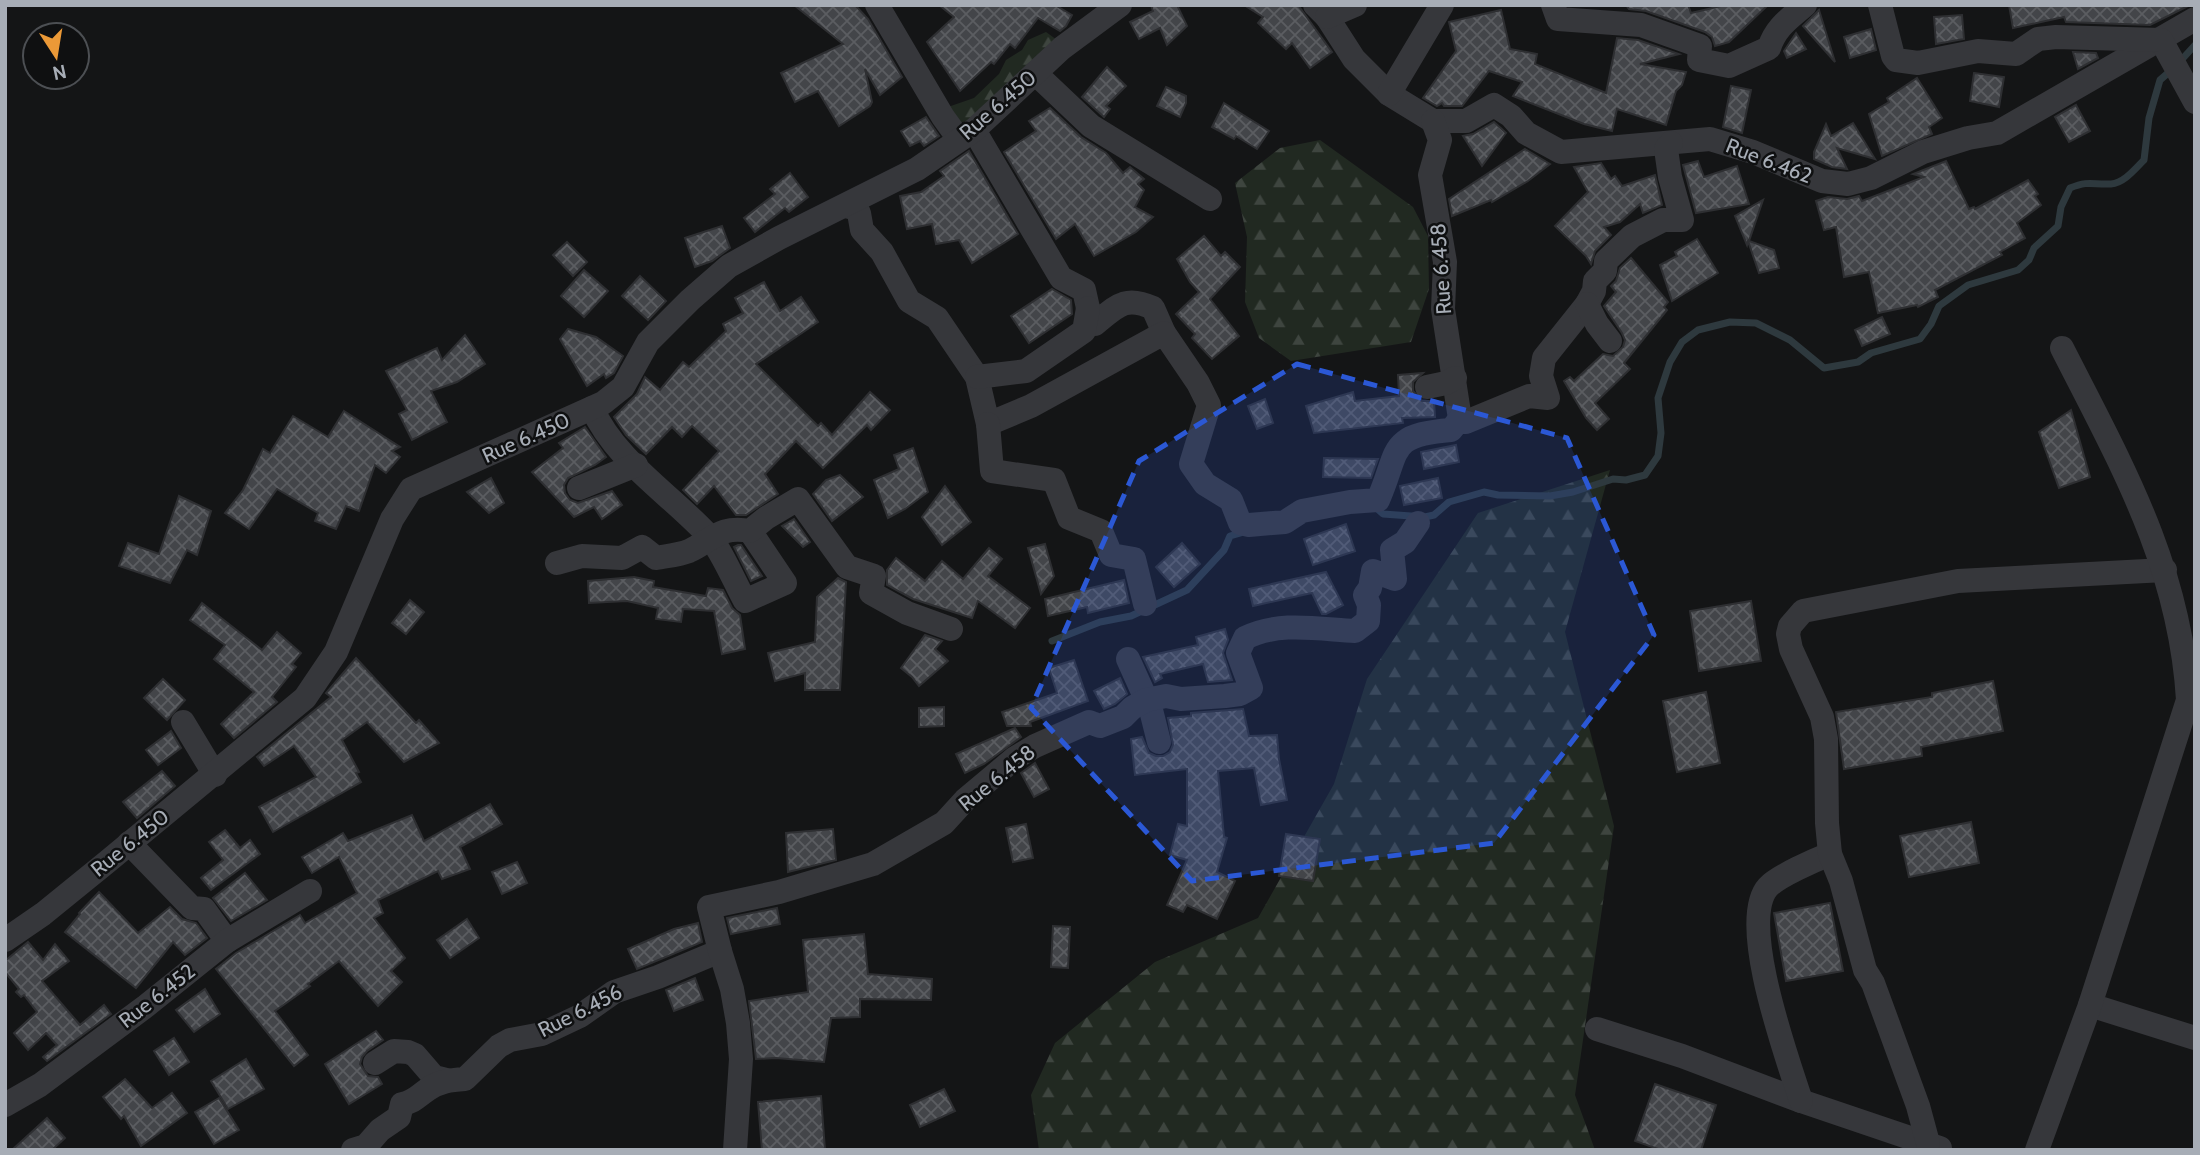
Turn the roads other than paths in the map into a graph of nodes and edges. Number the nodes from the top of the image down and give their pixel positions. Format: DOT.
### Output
graph roads {
  1 [pos="877,5"];
  2 [pos="1120,5"];
  3 [pos="1355,5"];
  4 [pos="1442,5"];
  5 [pos="1553,5"];
  6 [pos="1805,5"];
  7 [pos="1880,5"];
  8 [pos="1321,11"];
  9 [pos="2195,19"];
  10 [pos="2161,40"];
  11 [pos="1035,73"];
  12 [pos="1389,94"];
  13 [pos="2195,102"];
  14 [pos="1433,121"];
  15 [pos="967,134"];
  16 [pos="1671,143"];
  17 [pos="1210,199"];
  18 [pos="846,206"];
  19 [pos="1587,304"];
  20 [pos="1088,308"];
  21 [pos="1164,333"];
  22 [pos="1610,341"];
  23 [pos="2062,348"];
  24 [pos="977,377"];
  25 [pos="1455,378"];
  26 [pos="1427,387"];
  27 [pos="592,408"];
  28 [pos="1460,419"];
  29 [pos="988,424"];
  30 [pos="636,465"];
  31 [pos="579,488"];
  32 [pos="1418,523"];
  33 [pos="750,531"];
  34 [pos="710,537"];
  35 [pos="557,563"];
  36 [pos="2165,570"];
  37 [pos="1145,604"];
  38 [pos="951,629"];
  39 [pos="1129,659"];
  40 [pos="1146,700"];
  41 [pos="183,722"];
  42 [pos="1159,742"];
  43 [pos="215,775"];
  44 [pos="129,844"];
  45 [pos="1830,854"];
  46 [pos="310,891"];
  47 [pos="5,940"];
  48 [pos="227,941"];
  49 [pos="720,951"];
  50 [pos="2090,1005"];
  51 [pos="1597,1030"];
  52 [pos="2195,1038"];
  53 [pos="375,1063"];
  54 [pos="446,1080"];
  55 [pos="1801,1101"];
  56 [pos="5,1105"];
  57 [pos="1936,1147"];
  58 [pos="353,1150"];
  59 [pos="735,1150"];
  60 [pos="2037,1150"];
  1 -- 15 [label="street"];
  2 -- 11 [label="street, Rue 6.450"];
  3 -- 8 [label="street"];
  4 -- 12 [label="street"];
  5 -- 6 [label="street"];
  7 -- 10 [label="street"];
  8 -- 12 [label="street"];
  9 -- 10 [label="street, Rue 6.462"];
  10 -- 13 [label="street"];
  10 -- 16 [label="street, Rue 6.462"];
  11 -- 15 [label="street, Rue 6.450"];
  11 -- 17 [label="street"];
  12 -- 14 [label="street"];
  14 -- 16 [label="street, Rue 6.462"];
  14 -- 25 [label="street, Rue 6.458"];
  15 -- 18 [label="street, Rue 6.450"];
  15 -- 20 [label="street"];
  16 -- 19 [label="street"];
  18 -- 24 [label="street"];
  18 -- 27 [label="street, Rue 6.450"];
  19 -- 22 [label="street"];
  19 -- 28 [label="street"];
  20 -- 21 [label="street"];
  20 -- 24 [label="street"];
  21 -- 28 [label="street"];
  21 -- 29 [label="street"];
  23 -- 36 [label="street"];
  24 -- 29 [label="street"];
  25 -- 26 [label="street"];
  25 -- 28 [label="street, Rue 6.458"];
  27 -- 30 [label="street"];
  27 -- 43 [label="street, Rue 6.450"];
  29 -- 37 [label="street"];
  30 -- 31 [label="street"];
  30 -- 34 [label="street"];
  32 -- 40 [label="street"];
  33 -- 34 [label="street"];
  33 -- 34 [label="street"];
  33 -- 38 [label="street"];
  34 -- 35 [label="street"];
  36 -- 45 [label="street"];
  36 -- 50 [label="street"];
  39 -- 40 [label="street"];
  40 -- 42 [label="street"];
  40 -- 49 [label="street, Rue 6.458"];
  41 -- 43 [label="street"];
  43 -- 44 [label="street, Rue 6.450"];
  44 -- 47 [label="street, Rue 6.450"];
  44 -- 48 [label="street"];
  45 -- 55 [label="street"];
  45 -- 57 [label="street"];
  46 -- 48 [label="street, Rue 6.452"];
  48 -- 56 [label="street, Rue 6.452"];
  49 -- 54 [label="street, Rue 6.456"];
  49 -- 59 [label="street, Rue 6.458"];
  50 -- 52 [label="street"];
  50 -- 60 [label="street"];
  51 -- 55 [label="street"];
  53 -- 54 [label="street"];
  54 -- 58 [label="street, Rue 6.456"];
  55 -- 57 [label="street"];
}
